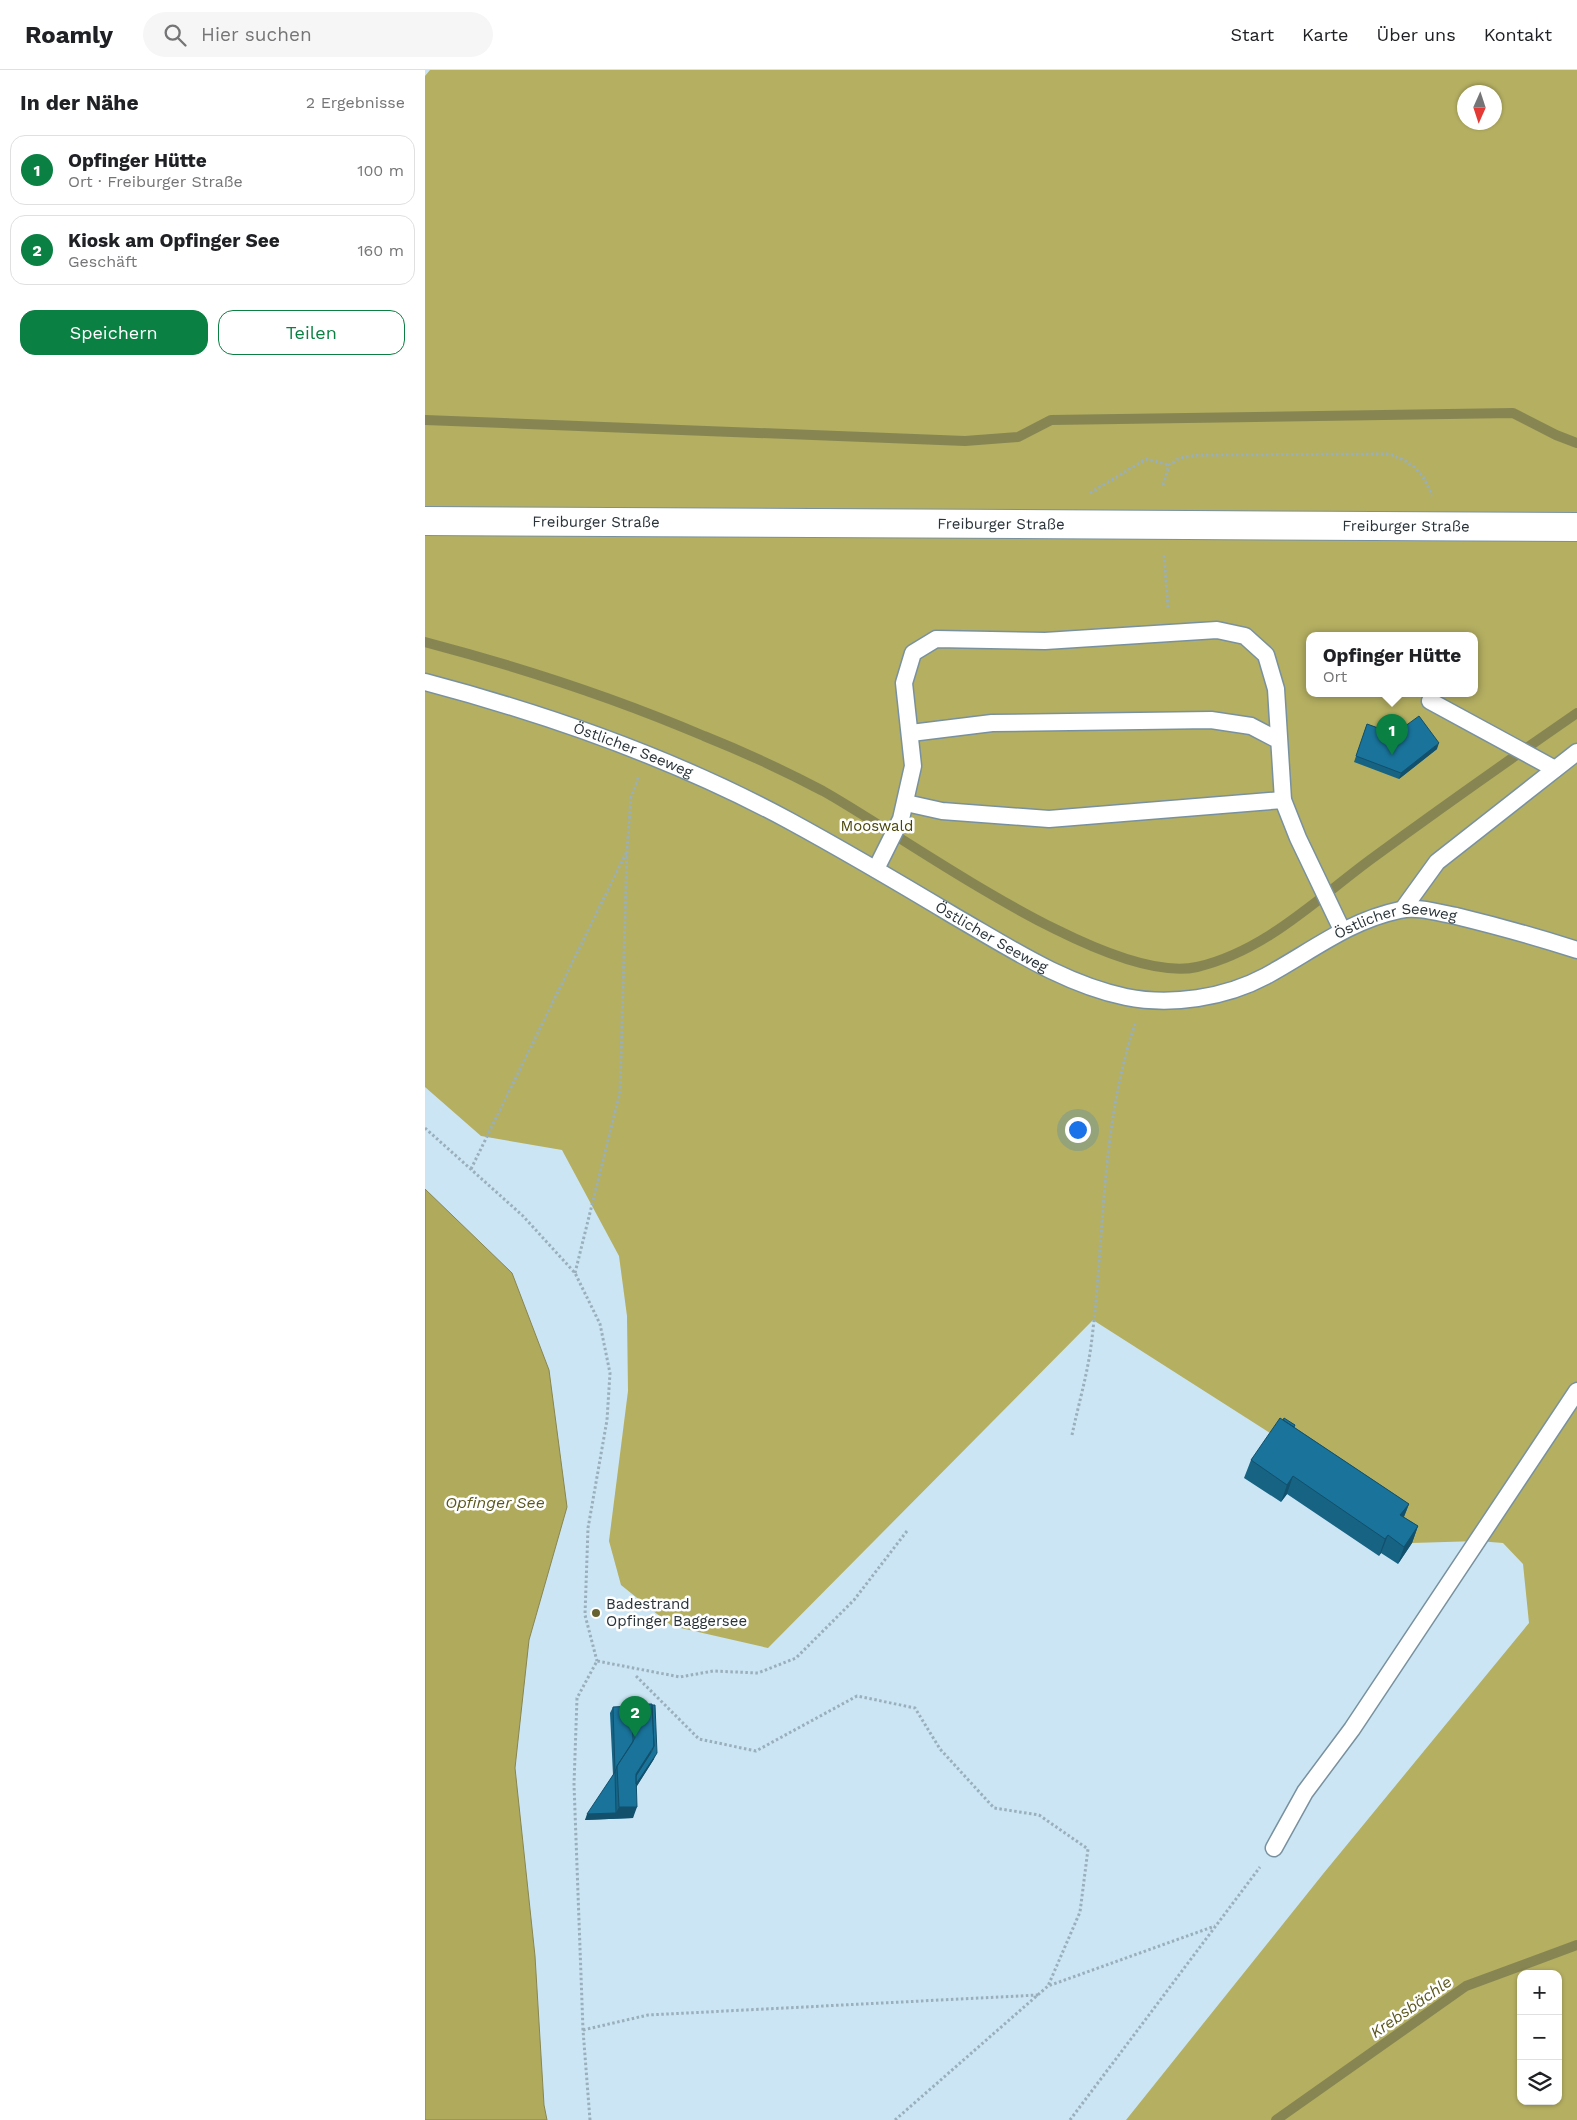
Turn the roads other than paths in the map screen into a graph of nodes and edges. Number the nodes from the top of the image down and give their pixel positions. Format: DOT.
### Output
graph roads {
  1 [pos="425,521"];
  2 [pos="1577,527"];
  3 [pos="425,682"];
  4 [pos="1429,701"];
  5 [pos="911,733"];
  6 [pos="1278,740"];
  7 [pos="1577,752"];
  8 [pos="1548,766"];
  9 [pos="1283,800"];
  10 [pos="906,803"];
  11 [pos="876,869"];
  12 [pos="1403,909"];
  13 [pos="1342,930"];
  14 [pos="1577,950"];
  15 [pos="1577,1391"];
  16 [pos="1274,1848"];
  1 -- 2 [label="main road, Freiburger Straße"];
  3 -- 11 [label="lane, Östlicher Seeweg"];
  4 -- 8 [label="lane"];
  5 -- 6 [label="lane"];
  5 -- 6 [label="lane"];
  5 -- 10 [label="lane"];
  6 -- 9 [label="lane"];
  7 -- 8 [label="lane"];
  8 -- 12 [label="lane"];
  9 -- 10 [label="lane"];
  9 -- 13 [label="lane"];
  10 -- 11 [label="lane"];
  11 -- 13 [label="lane, Östlicher Seeweg"];
  12 -- 13 [label="lane, Östlicher Seeweg"];
  12 -- 14 [label="lane, Östlicher Seeweg"];
  15 -- 16 [label="lane"];
}
